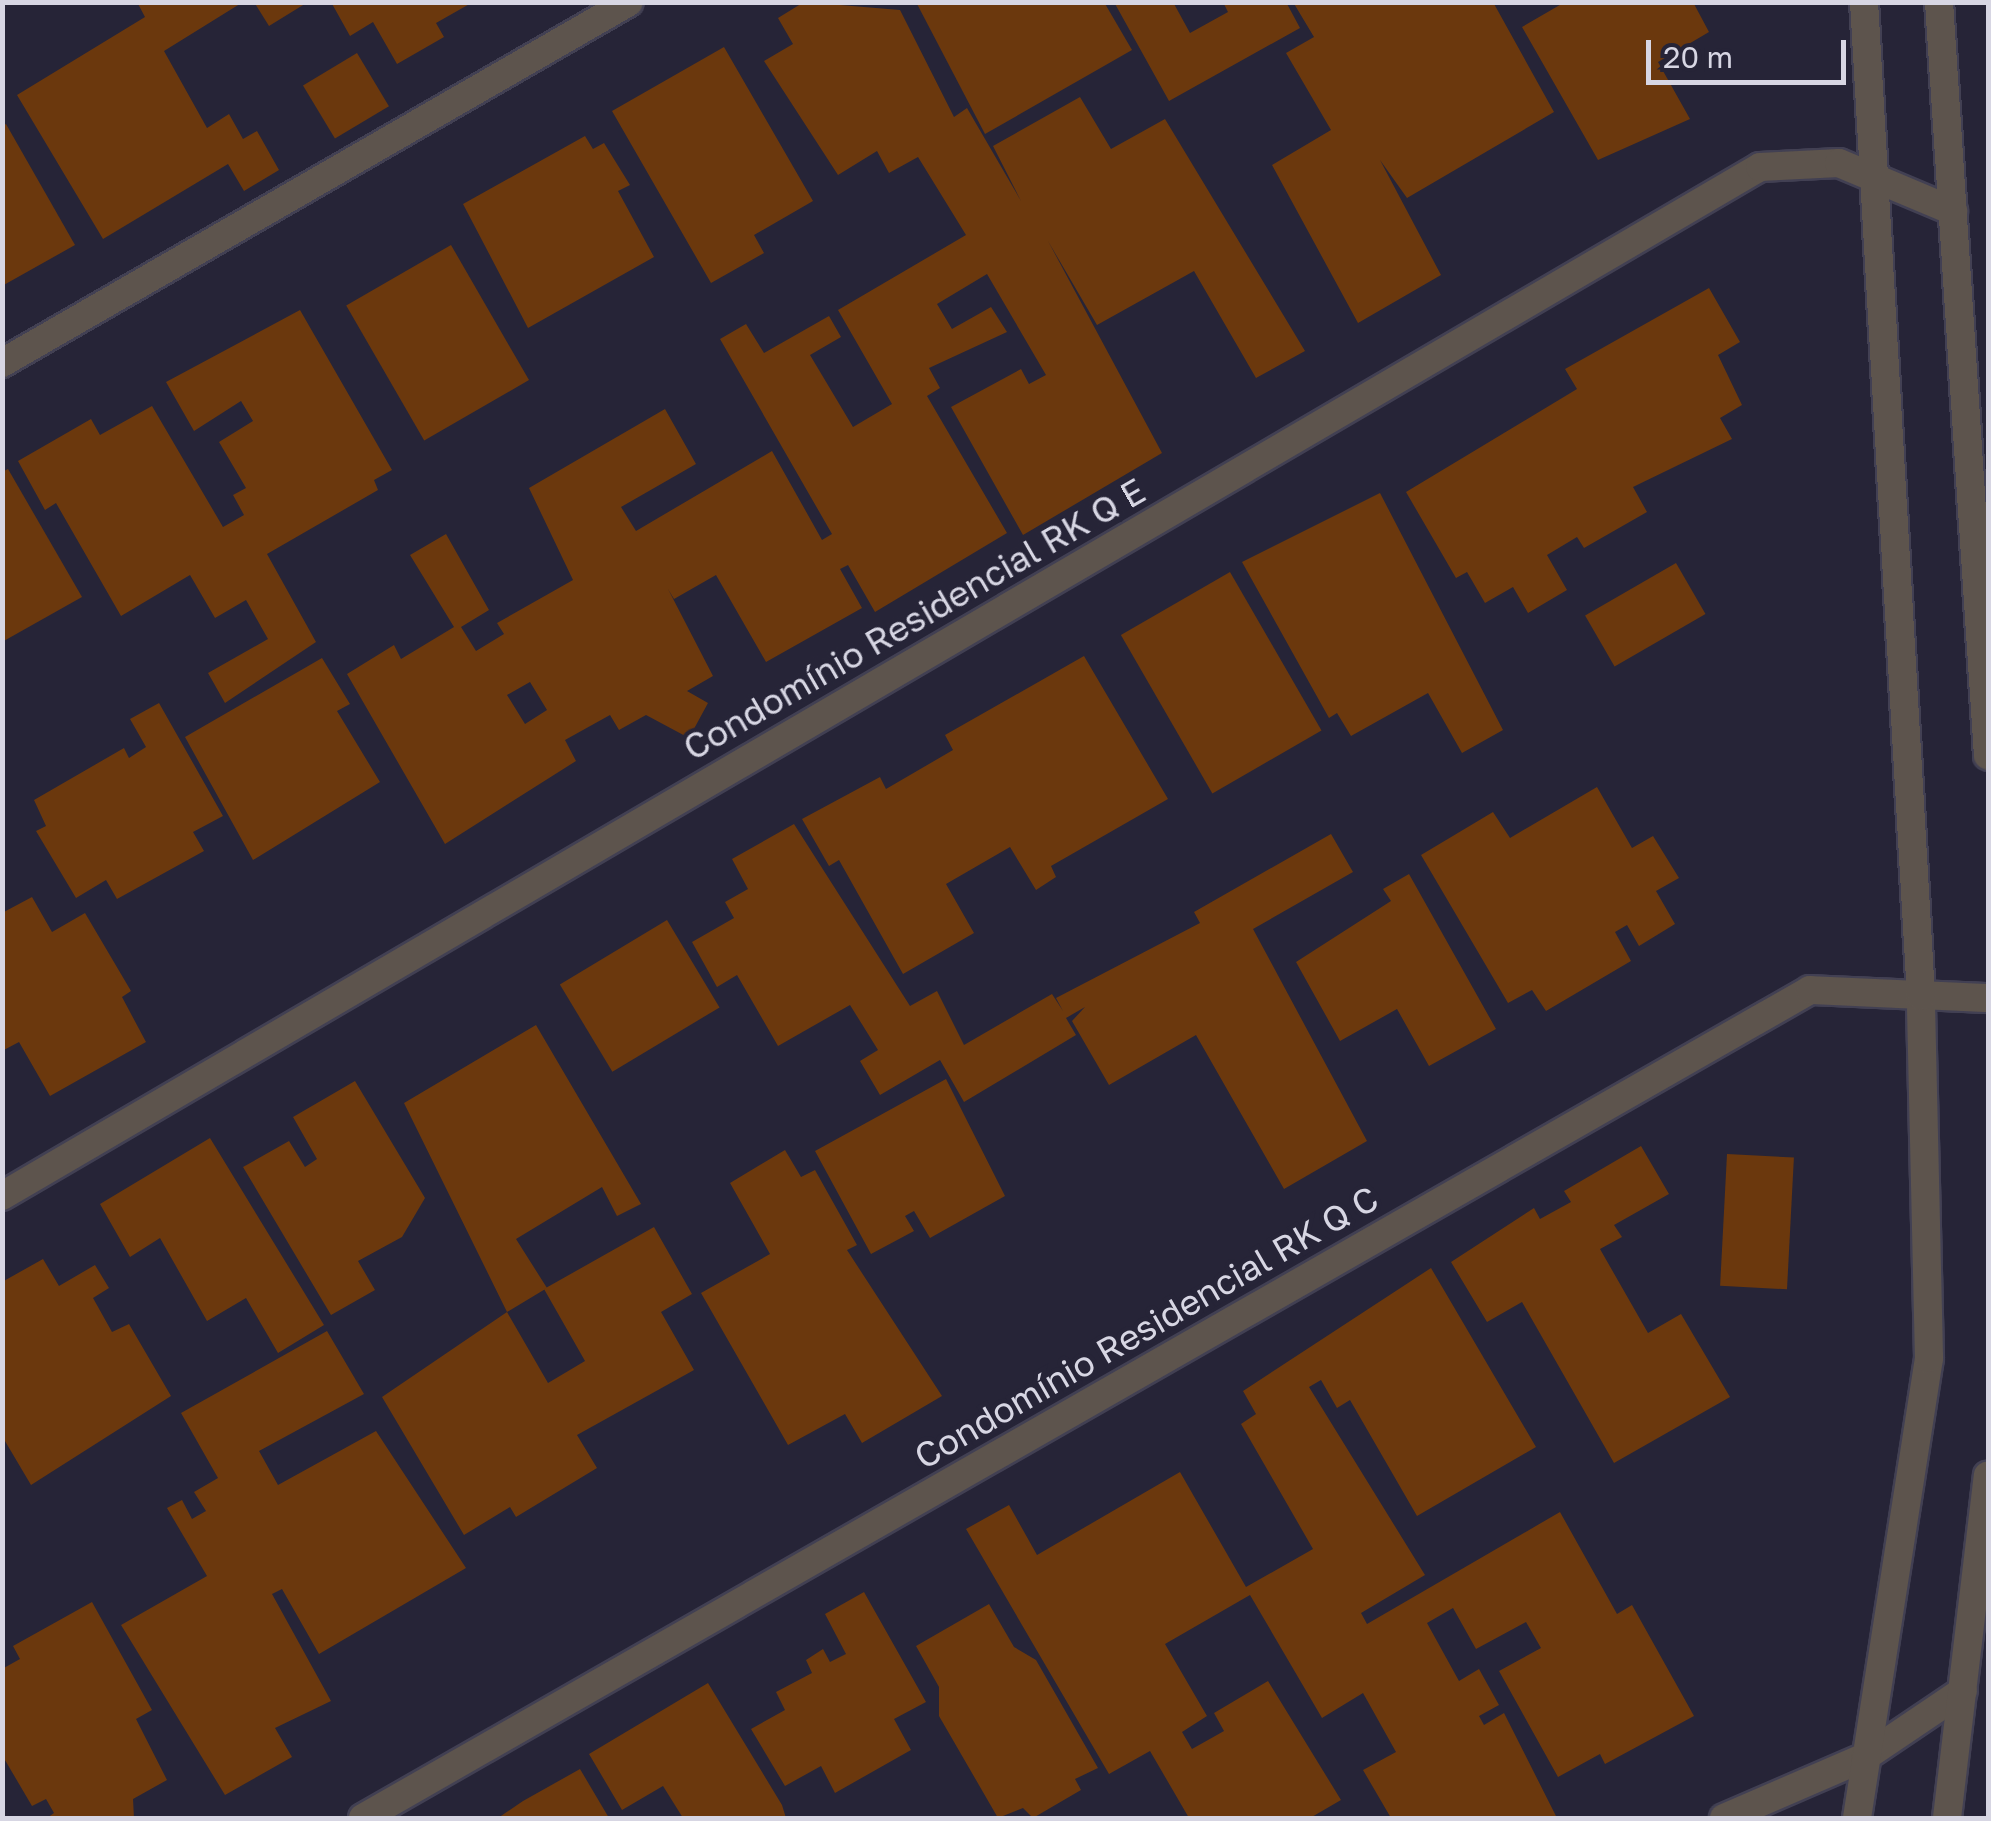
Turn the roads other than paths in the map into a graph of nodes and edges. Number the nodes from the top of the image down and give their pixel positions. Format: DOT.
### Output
graph roads {
  1 [pos="629,2"];
  2 [pos="1864,2"];
  3 [pos="1939,2"];
  4 [pos="1875,180"];
  5 [pos="1954,211"];
  6 [pos="2,363"];
  7 [pos="1988,755"];
  8 [pos="1921,996"];
  9 [pos="1988,998"];
  10 [pos="2,1196"];
  11 [pos="1988,1475"];
  12 [pos="1963,1691"];
  13 [pos="1865,1757"];
  14 [pos="363,1818"];
  15 [pos="1724,1818"];
  16 [pos="1858,1818"];
  17 [pos="1947,1818"];
  1 -- 6 [label="street"];
  2 -- 4 [label="street"];
  3 -- 5 [label="street"];
  4 -- 5 [label="street, Condomínio Residencial RK Q E"];
  4 -- 8 [label="street"];
  4 -- 10 [label="street, Condomínio Residencial RK Q E"];
  5 -- 7 [label="street"];
  8 -- 9 [label="street, Condomínio Residencial RK Q C"];
  8 -- 13 [label="street"];
  8 -- 14 [label="street, Condomínio Residencial RK Q C"];
  11 -- 12 [label="street"];
  12 -- 13 [label="street"];
  12 -- 17 [label="street"];
  13 -- 15 [label="street"];
  13 -- 16 [label="street"];
}
